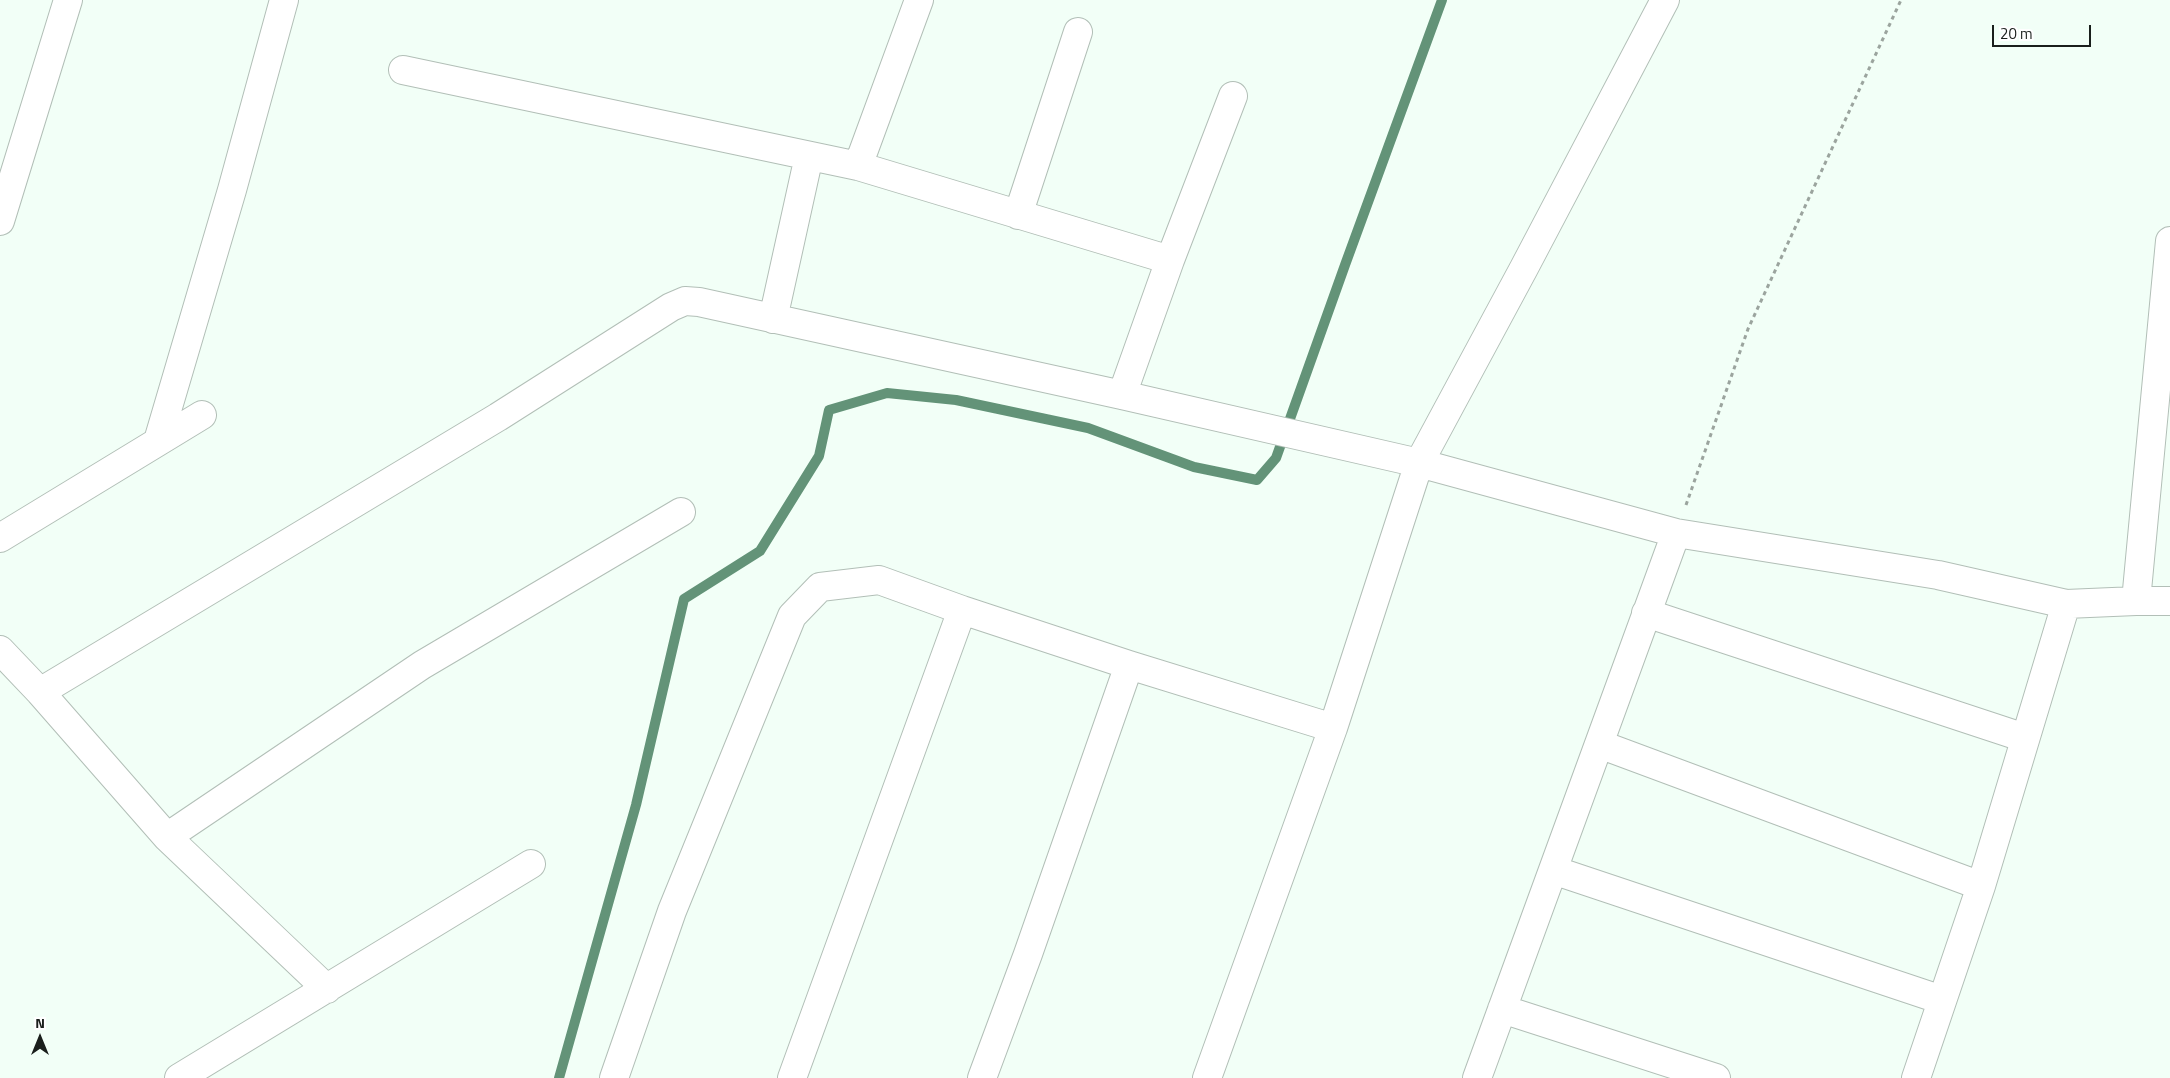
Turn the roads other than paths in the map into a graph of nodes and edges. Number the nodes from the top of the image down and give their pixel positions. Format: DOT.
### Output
graph roads {
  1 [pos="68,0"];
  2 [pos="284,0"];
  3 [pos="919,0"];
  4 [pos="1665,0"];
  5 [pos="1078,32"];
  6 [pos="403,70"];
  7 [pos="1233,96"];
  8 [pos="809,156"];
  9 [pos="858,166"];
  10 [pos="1018,215"];
  11 [pos="0,221"];
  12 [pos="2170,242"];
  13 [pos="1170,260"];
  14 [pos="773,319"];
  15 [pos="1122,395"];
  16 [pos="202,414"];
  17 [pos="158,441"];
  18 [pos="1419,463"];
  19 [pos="681,512"];
  20 [pos="1676,533"];
  21 [pos="0,538"];
  22 [pos="2136,600"];
  23 [pos="2170,601"];
  24 [pos="2066,604"];
  25 [pos="962,610"];
  26 [pos="1646,613"];
  27 [pos="0,650"];
  28 [pos="1129,665"];
  29 [pos="40,692"];
  30 [pos="1333,728"];
  31 [pos="2025,738"];
  32 [pos="1599,744"];
  33 [pos="166,837"];
  34 [pos="531,864"];
  35 [pos="1553,870"];
  36 [pos="1980,886"];
  37 [pos="327,989"];
  38 [pos="1942,1000"];
  39 [pos="1502,1009"];
  40 [pos="179,1078"];
  41 [pos="614,1078"];
  42 [pos="792,1078"];
  43 [pos="982,1078"];
  44 [pos="1207,1078"];
  45 [pos="1477,1078"];
  46 [pos="1716,1078"];
  47 [pos="1916,1078"];
  1 -- 11 [label="street"];
  2 -- 17 [label="street"];
  3 -- 9 [label="street"];
  4 -- 18 [label="street"];
  5 -- 10 [label="street"];
  6 -- 8 [label="street"];
  7 -- 13 [label="street"];
  8 -- 9 [label="street"];
  8 -- 14 [label="street"];
  9 -- 10 [label="street"];
  10 -- 13 [label="street"];
  12 -- 22 [label="street"];
  13 -- 15 [label="street"];
  14 -- 15 [label="street"];
  14 -- 29 [label="street"];
  15 -- 18 [label="street"];
  16 -- 17 [label="street"];
  17 -- 21 [label="street"];
  18 -- 20 [label="street"];
  18 -- 30 [label="street"];
  19 -- 33 [label="street"];
  20 -- 24 [label="street"];
  20 -- 26 [label="street"];
  22 -- 23 [label="street"];
  22 -- 24 [label="street"];
  24 -- 31 [label="street"];
  25 -- 28 [label="street"];
  25 -- 41 [label="street"];
  25 -- 42 [label="street"];
  26 -- 31 [label="street"];
  26 -- 32 [label="street"];
  27 -- 29 [label="street"];
  28 -- 30 [label="street"];
  28 -- 43 [label="street"];
  29 -- 33 [label="street"];
  30 -- 44 [label="street"];
  31 -- 36 [label="street"];
  32 -- 35 [label="street"];
  32 -- 36 [label="street"];
  33 -- 37 [label="street"];
  34 -- 37 [label="street"];
  35 -- 38 [label="street"];
  35 -- 39 [label="street"];
  36 -- 38 [label="street"];
  37 -- 40 [label="street"];
  38 -- 47 [label="street"];
  39 -- 45 [label="street"];
  39 -- 46 [label="street"];
}
